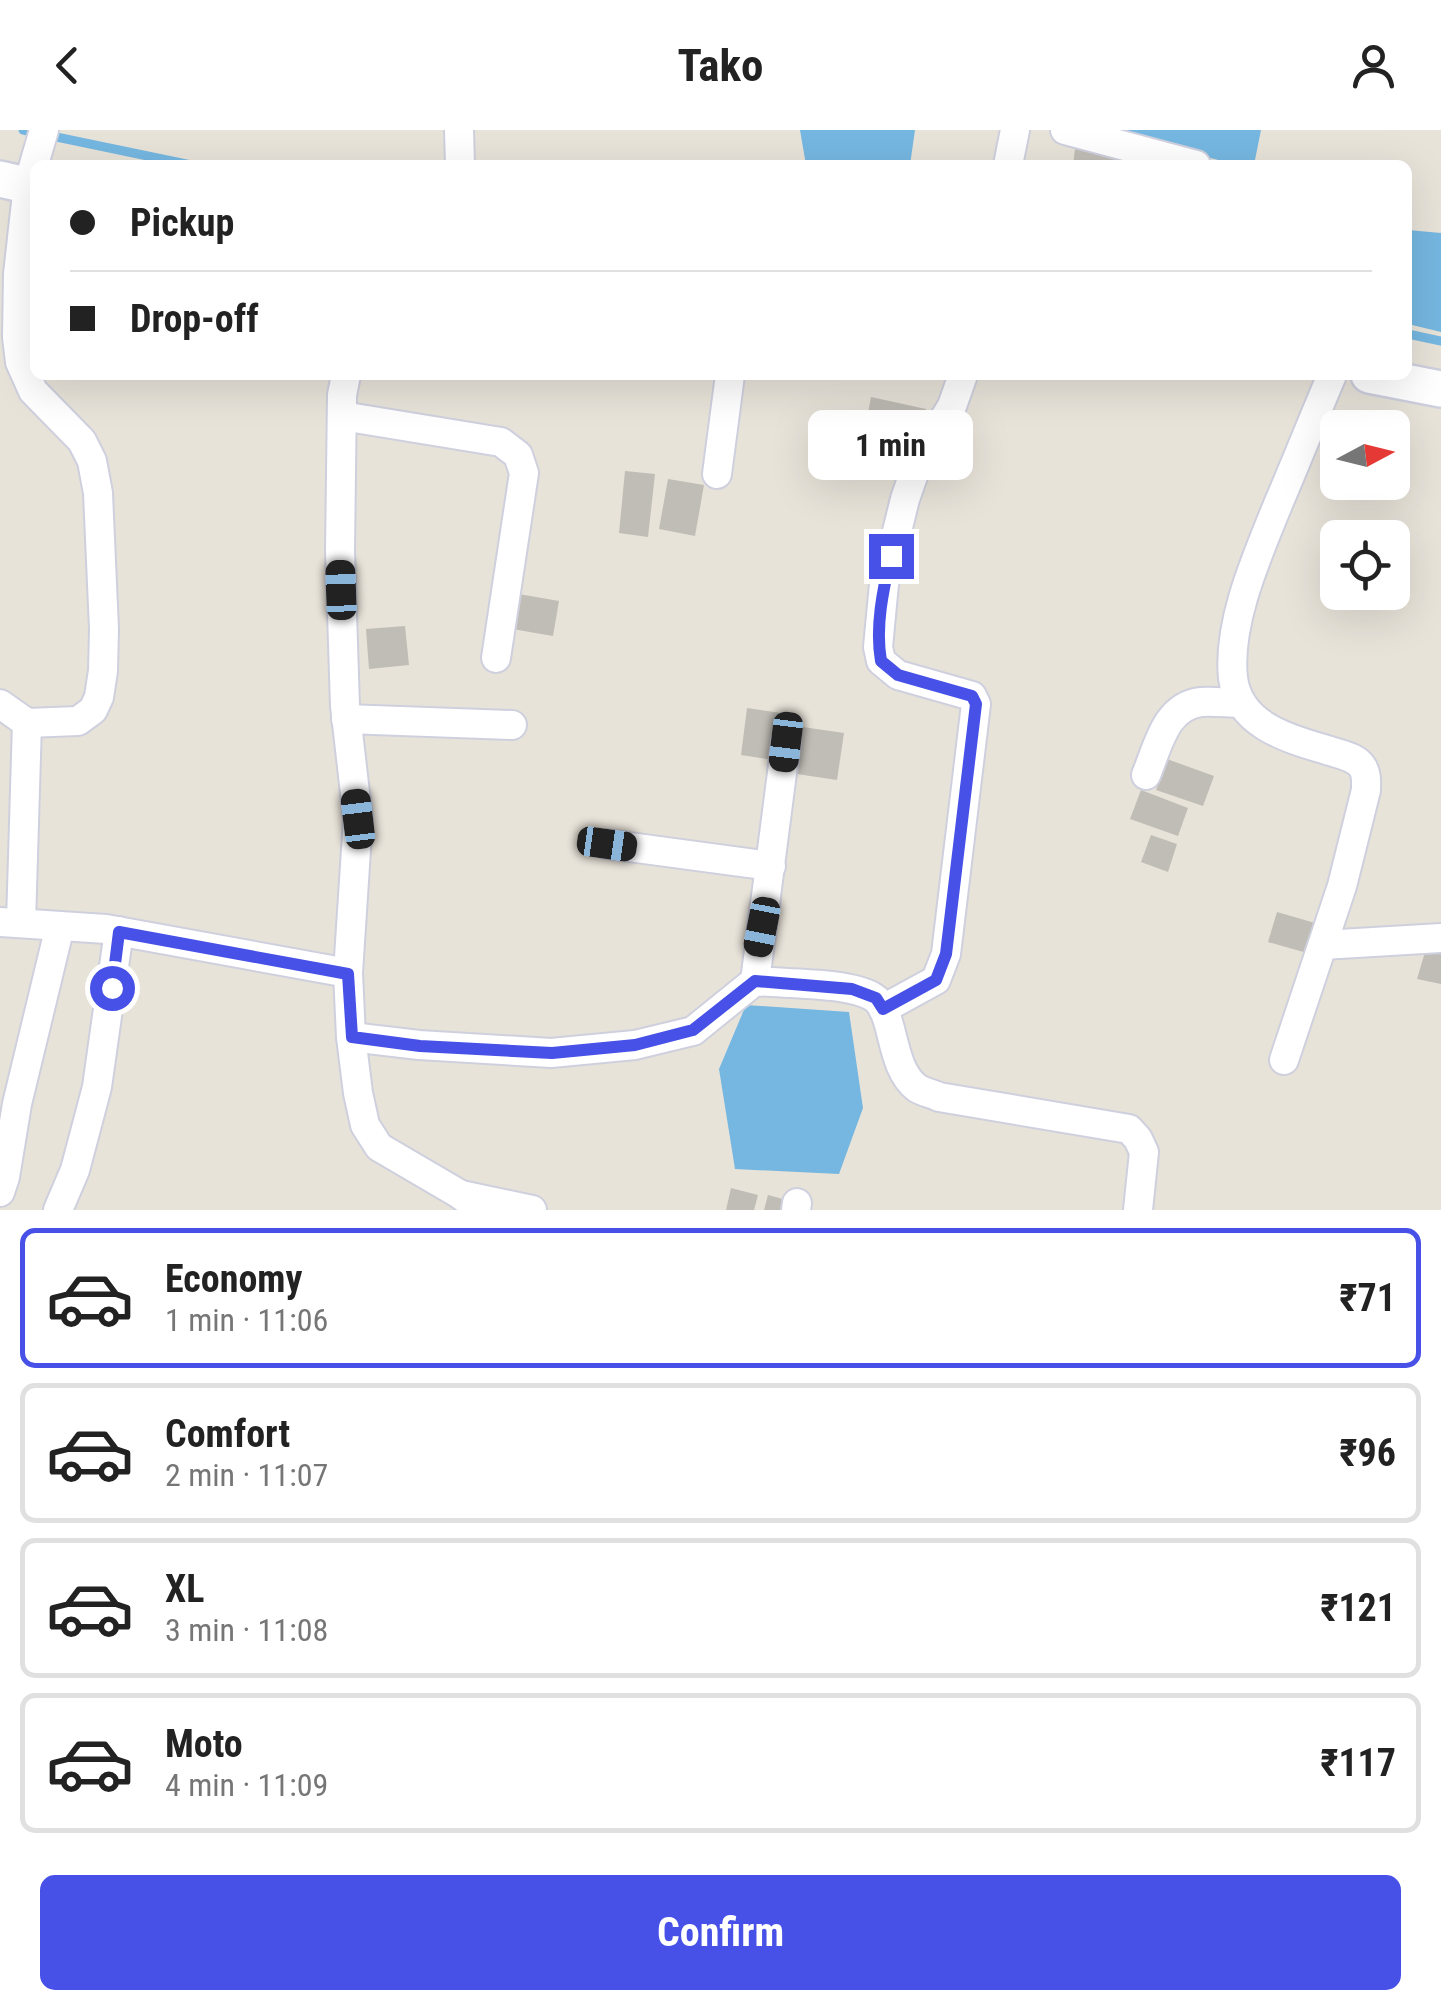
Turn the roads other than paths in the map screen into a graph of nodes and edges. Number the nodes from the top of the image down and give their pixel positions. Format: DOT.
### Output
graph roads {
  1 [pos="460,130"];
  2 [pos="1015,130"];
  3 [pos="1064,130"];
  4 [pos="460,160"];
  5 [pos="1009,160"];
  6 [pos="1177,160"];
  7 [pos="21,184"];
  8 [pos="345,380"];
  9 [pos="729,380"];
  10 [pos="960,380"];
  11 [pos="1330,380"];
  12 [pos="1395,380"];
  13 [pos="1441,389"];
  14 [pos="342,416"];
  15 [pos="717,474"];
  16 [pos="496,658"];
  17 [pos="1241,703"];
  18 [pos="0,704"];
  19 [pos="346,719"];
  20 [pos="27,723"];
  21 [pos="512,725"];
  22 [pos="786,742"];
  23 [pos="1146,775"];
  24 [pos="607,844"];
  25 [pos="771,866"];
  26 [pos="10,923"];
  27 [pos="60,926"];
  28 [pos="119,932"];
  29 [pos="1441,938"];
  30 [pos="1323,945"];
  31 [pos="348,974"];
  32 [pos="755,981"];
  33 [pos="883,1009"];
  34 [pos="352,1037"];
  35 [pos="1284,1060"];
  36 [pos="0,1192"];
  37 [pos="470,1203"];
  38 [pos="58,1210"];
  39 [pos="532,1210"];
  40 [pos="1138,1210"];
  1 -- 4 [label="street"];
  2 -- 5 [label="street"];
  3 -- 6 [label="street"];
  7 -- 20 [label="street"];
  8 -- 14 [label="street"];
  9 -- 15 [label="street"];
  10 -- 33 [label="street"];
  11 -- 17 [label="street"];
  12 -- 13 [label="street"];
  14 -- 16 [label="street"];
  14 -- 19 [label="street"];
  17 -- 23 [label="street"];
  17 -- 30 [label="street"];
  18 -- 20 [label="street"];
  19 -- 21 [label="street"];
  19 -- 31 [label="street"];
  20 -- 26 [label="street"];
  22 -- 25 [label="street"];
  24 -- 25 [label="street"];
  25 -- 32 [label="street"];
  26 -- 27 [label="street"];
  27 -- 28 [label="street"];
  27 -- 36 [label="street"];
  28 -- 31 [label="street"];
  28 -- 38 [label="street"];
  29 -- 30 [label="street"];
  30 -- 35 [label="street"];
  31 -- 34 [label="street"];
  32 -- 33 [label="street"];
  32 -- 34 [label="street"];
  33 -- 40 [label="street"];
  34 -- 37 [label="street"];
  37 -- 39 [label="street"];
}
